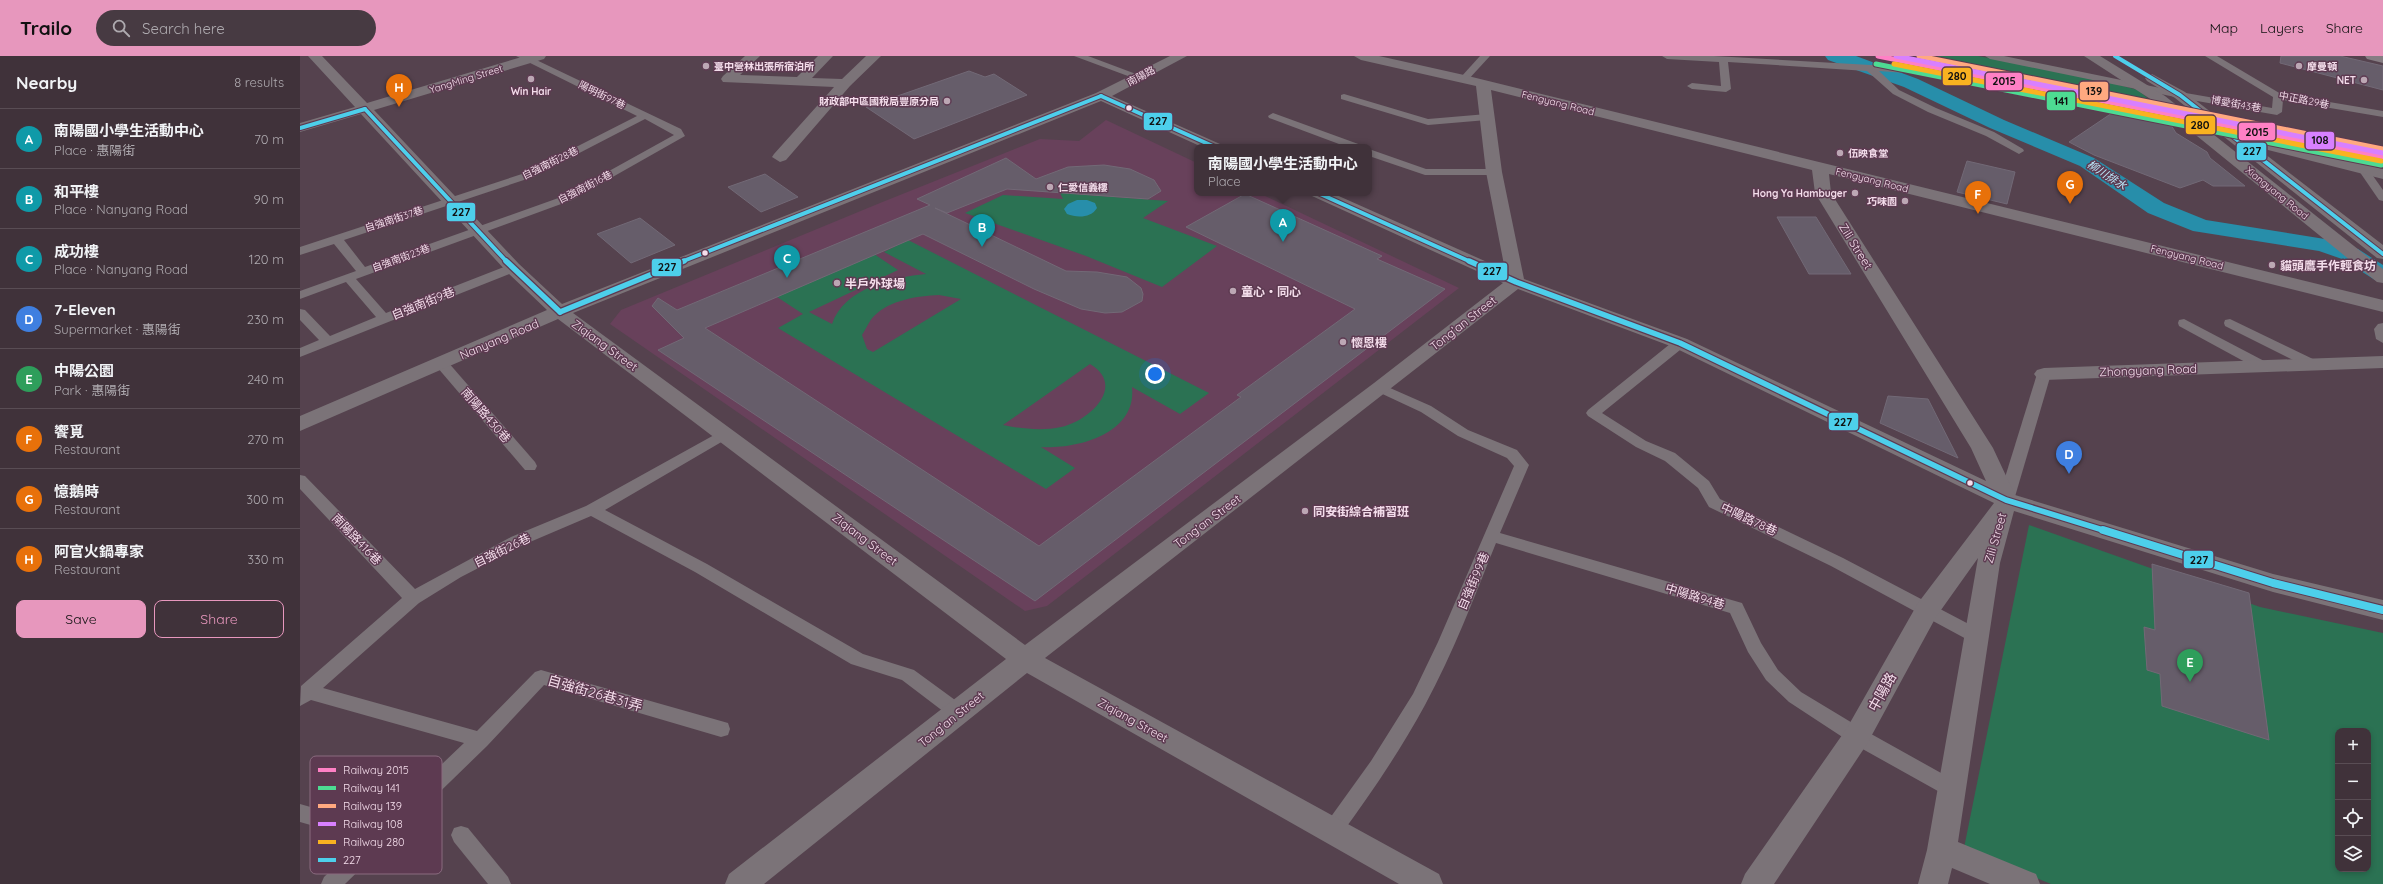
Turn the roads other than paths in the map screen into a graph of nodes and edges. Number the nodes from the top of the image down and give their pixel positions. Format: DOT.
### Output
graph roads {
  1 [pos="315,56"];
  2 [pos="753,56"];
  3 [pos="826,56"];
  4 [pos="874,56"];
  5 [pos="1079,56"];
  6 [pos="1180,56"];
  7 [pos="1361,56"];
  8 [pos="1485,56"];
  9 [pos="1666,56"];
  10 [pos="1990,56"];
  11 [pos="2092,56"];
  12 [pos="2115,56"];
  13 [pos="2210,56"];
  14 [pos="2372,56"];
  15 [pos="529,57"];
  16 [pos="1737,59"];
  17 [pos="2383,59"];
  18 [pos="1723,60"];
  19 [pos="1871,69"];
  20 [pos="1139,77"];
  21 [pos="801,81"];
  22 [pos="1474,82"];
  23 [pos="845,83"];
  24 [pos="1692,86"];
  25 [pos="2143,87"];
  26 [pos="2180,95"];
  27 [pos="1101,96"];
  28 [pos="2278,96"];
  29 [pos="1344,97"];
  30 [pos="365,109"];
  31 [pos="2383,114"];
  32 [pos="644,116"];
  33 [pos="1273,116"];
  34 [pos="1487,117"];
  35 [pos="2194,127"];
  36 [pos="300,128"];
  37 [pos="677,131"];
  38 [pos="2234,138"];
  39 [pos="2259,143"];
  40 [pos="1208,144"];
  41 [pos="1349,144"];
  42 [pos="2019,151"];
  43 [pos="1372,153"];
  44 [pos="780,157"];
  45 [pos="1820,168"];
  46 [pos="2362,168"];
  47 [pos="1494,172"];
  48 [pos="2383,174"];
  49 [pos="1325,196"];
  50 [pos="2383,198"];
  51 [pos="451,200"];
  52 [pos="479,230"];
  53 [pos="336,238"];
  54 [pos="300,251"];
  55 [pos="2380,251"];
  56 [pos="513,268"];
  57 [pos="363,272"];
  58 [pos="348,277"];
  59 [pos="2382,278"];
  60 [pos="1516,282"];
  61 [pos="300,295"];
  62 [pos="2383,306"];
  63 [pos="560,312"];
  64 [pos="300,313"];
  65 [pos="384,318"];
  66 [pos="2184,323"];
  67 [pos="2230,323"];
  68 [pos="2383,327"];
  69 [pos="2383,339"];
  70 [pos="328,342"];
  71 [pos="1680,343"];
  72 [pos="300,353"];
  73 [pos="2383,362"];
  74 [pos="442,364"];
  75 [pos="2312,364"];
  76 [pos="2263,366"];
  77 [pos="2044,374"];
  78 [pos="1381,388"];
  79 [pos="301,422"];
  80 [pos="725,434"];
  81 [pos="530,466"];
  82 [pos="300,480"];
  83 [pos="2006,500"];
  84 [pos="592,510"];
  85 [pos="1492,536"];
  86 [pos="413,598"];
  87 [pos="1927,610"];
  88 [pos="2383,610"];
  89 [pos="1976,636"];
  90 [pos="1025,659"];
  91 [pos="303,694"];
  92 [pos="959,714"];
  93 [pos="721,729"];
  94 [pos="1857,736"];
  95 [pos="480,740"];
  96 [pos="442,777"];
  97 [pos="1952,789"];
  98 [pos="300,813"];
  99 [pos="310,816"];
  100 [pos="1332,830"];
  101 [pos="461,835"];
  102 [pos="1942,850"];
  103 [pos="341,874"];
  104 [pos="331,884"];
  105 [pos="501,884"];
  106 [pos="740,884"];
  107 [pos="1428,884"];
  108 [pos="1756,884"];
  109 [pos="1933,884"];
  110 [pos="2025,884"];
  1 -- 30 [label="street, Ziqiang Street"];
  2 -- 21 [label="street"];
  3 -- 21 [label="street"];
  4 -- 23 [label="street"];
  5 -- 20 [label="lane"];
  6 -- 20 [label="street, 南陽路"];
  7 -- 22 [label="street, Fengyang Road"];
  8 -- 22 [label="lane"];
  9 -- 18 [label="lane"];
  10 -- 25 [label="lane, 博愛街43巷"];
  11 -- 25 [label="street, Xiangyang Road"];
  12 -- 26 [label="street, Xiangyang Road"];
  13 -- 28 [label="lane, 中正路29巷"];
  14 -- 17 [label="street"];
  15 -- 30 [label="street, YangMing Street"];
  15 -- 32 [label="lane, 陽明街97巷"];
  16 -- 18 [label="lane"];
  16 -- 19 [label="lane"];
  18 -- 24 [label="lane"];
  19 -- 35 [label="lane"];
  19 -- 42 [label="lane"];
  20 -- 27 [label="street, 南陽路"];
  21 -- 23 [label="street"];
  22 -- 34 [label="street"];
  22 -- 45 [label="street, Fengyang Road"];
  23 -- 44 [label="street"];
  25 -- 26 [label="lane, 博愛街43巷"];
  25 -- 35 [label="street, Xiangyang Road"];
  26 -- 28 [label="lane, 博愛街43巷"];
  26 -- 38 [label="street, Xiangyang Road"];
  27 -- 40 [label="street"];
  27 -- 63 [label="street, Nanyang Road"];
  28 -- 31 [label="lane, 中正路29巷"];
  29 -- 34 [label="lane"];
  30 -- 36 [label="street, YangMing Street"];
  30 -- 51 [label="street, Ziqiang Street"];
  32 -- 37 [label="lane, 陽明街97巷"];
  32 -- 51 [label="lane, 自強南街28巷"];
  33 -- 41 [label="lane"];
  34 -- 47 [label="street"];
  35 -- 38 [label="lane"];
  35 -- 59 [label="street, Xiangyang Road"];
  37 -- 52 [label="lane, 自強南街16巷"];
  38 -- 39 [label="lane"];
  38 -- 55 [label="street, Xiangyang Road"];
  39 -- 46 [label="street"];
  43 -- 47 [label="lane"];
  45 -- 62 [label="street, Fengyang Road"];
  45 -- 83 [label="street, Zili Street"];
  46 -- 48 [label="street"];
  46 -- 50 [label="lane"];
  47 -- 60 [label="street"];
  49 -- 60 [label="street"];
  51 -- 52 [label="street, Ziqiang Street"];
  51 -- 53 [label="lane, 自強南街37巷"];
  52 -- 56 [label="street, Ziqiang Street"];
  52 -- 57 [label="lane, 自強南街23巷"];
  53 -- 54 [label="lane, 自強南街37巷"];
  53 -- 57 [label="lane, 自強南街23巷"];
  56 -- 63 [label="street, Ziqiang Street"];
  56 -- 65 [label="lane, 自強南街9巷"];
  57 -- 58 [label="lane"];
  58 -- 61 [label="lane"];
  58 -- 65 [label="lane, 自強南街9巷"];
  60 -- 71 [label="street"];
  60 -- 78 [label="street, Tong’an Street"];
  63 -- 74 [label="street, Nanyang Road"];
  63 -- 80 [label="street, Ziqiang Street"];
  64 -- 70 [label="lane"];
  65 -- 70 [label="lane"];
  66 -- 76 [label="lane"];
  67 -- 75 [label="lane"];
  68 -- 69 [label="lane"];
  70 -- 72 [label="lane"];
  71 -- 83 [label="street"];
  71 -- 87 [label="lane, 中陽路78巷"];
  73 -- 75 [label="street, Zhongyang Road"];
  74 -- 79 [label="street, Nanyang Road"];
  74 -- 81 [label="lane, 南陽路430巷"];
  75 -- 76 [label="street, Zhongyang Road"];
  76 -- 77 [label="street, Zhongyang Road"];
  77 -- 83 [label="lane, Zhongyang Road"];
  78 -- 85 [label="lane, 自強街99巷"];
  78 -- 90 [label="street, Tong’an Street"];
  80 -- 84 [label="lane, 自強街26巷"];
  80 -- 90 [label="street, Ziqiang Street"];
  82 -- 86 [label="lane, 南陽路416巷"];
  83 -- 87 [label="street, 中陽路"];
  83 -- 88 [label="street"];
  83 -- 89 [label="street, Zili Street"];
  84 -- 86 [label="lane, 自強街26巷"];
  84 -- 92 [label="lane"];
  85 -- 94 [label="lane, 中陽路94巷"];
  85 -- 100 [label="lane, 自強街99巷"];
  86 -- 91 [label="lane, 自強街26巷"];
  87 -- 89 [label="lane, 中陽路78巷"];
  87 -- 94 [label="street, 中陽路"];
  89 -- 97 [label="street, Zili Street"];
  90 -- 92 [label="street, Tong’an Street"];
  90 -- 100 [label="street, Ziqiang Street"];
  91 -- 95 [label="lane"];
  92 -- 106 [label="street, Tong’an Street"];
  93 -- 95 [label="lane, 自強街26巷31弄"];
  94 -- 97 [label="lane, 中陽路94巷"];
  94 -- 108 [label="street, 中陽路"];
  95 -- 96 [label="lane"];
  97 -- 102 [label="street, Zili Street"];
  98 -- 99 [label="lane"];
  100 -- 107 [label="street, Ziqiang Street"];
  101 -- 105 [label="lane"];
  102 -- 109 [label="street, Zili Street"];
  102 -- 110 [label="street"];
  103 -- 104 [label="lane"];
}
